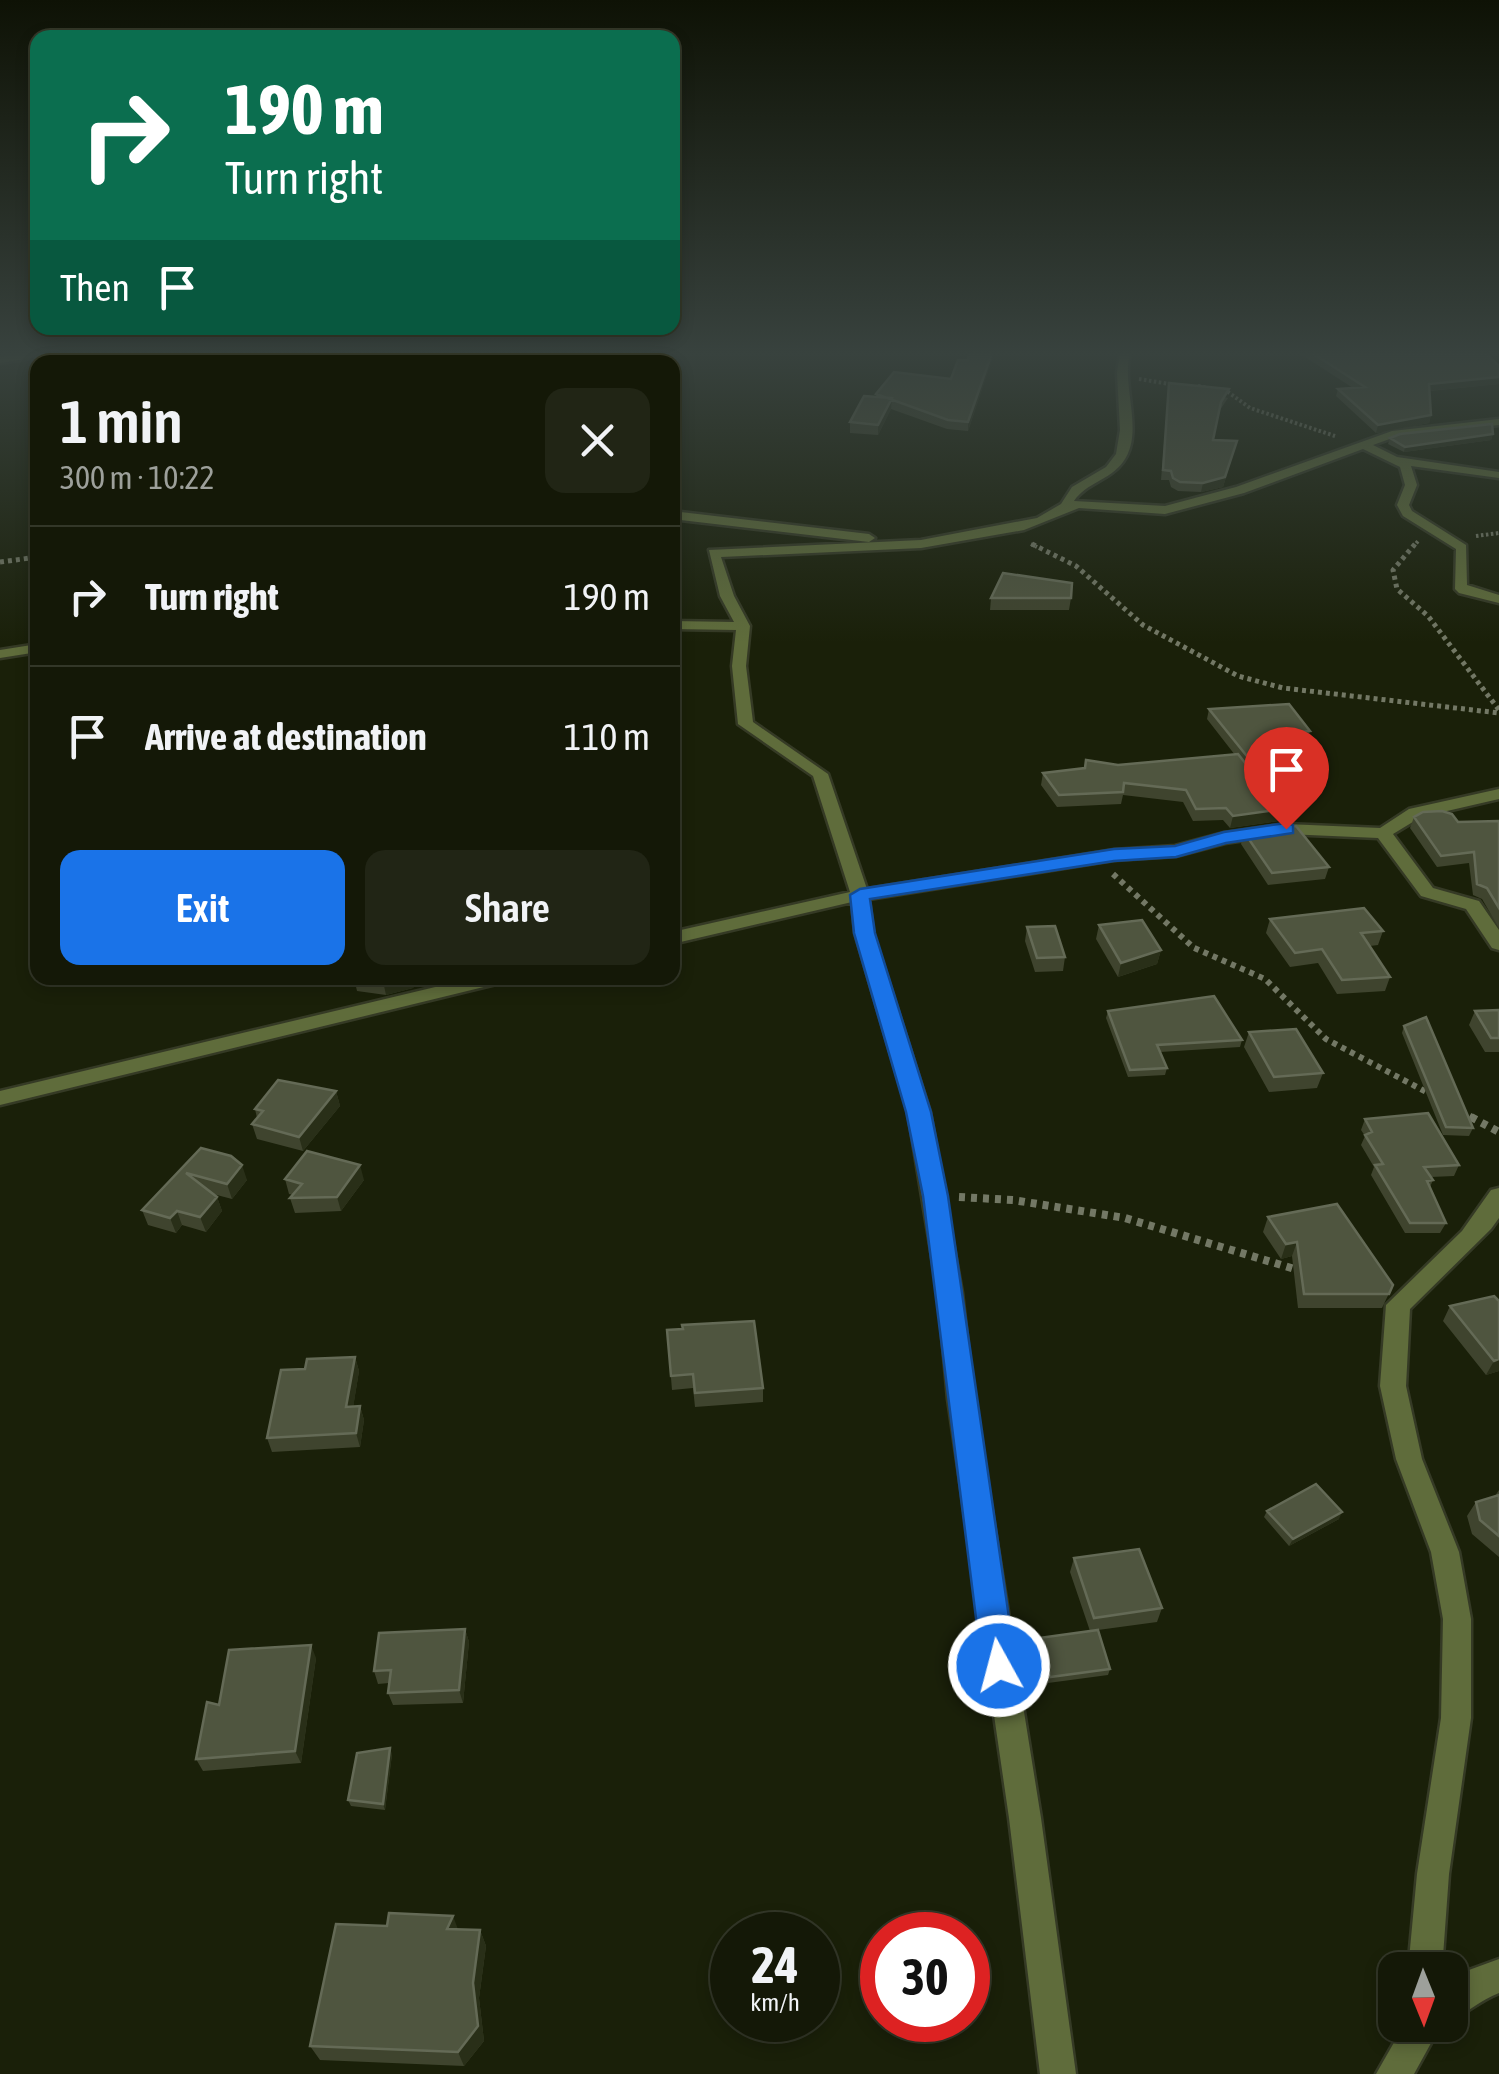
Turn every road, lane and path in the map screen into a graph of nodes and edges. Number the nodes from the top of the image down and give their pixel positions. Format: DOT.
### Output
graph roads {
  1 [pos="1122,450"];
  2 [pos="1350,450"];
  3 [pos="1373,450"];
  4 [pos="1393,459"];
  5 [pos="1499,475"];
  6 [pos="1066,506"];
  7 [pos="680,516"];
  8 [pos="1418,521"];
  9 [pos="991,534"];
  10 [pos="920,544"];
  11 [pos="30,558"];
  12 [pos="0,562"];
  13 [pos="1499,599"];
  14 [pos="680,625"];
  15 [pos="744,626"];
  16 [pos="30,649"];
  17 [pos="0,654"];
  18 [pos="1499,711"];
  19 [pos="1499,794"];
  20 [pos="1383,834"];
  21 [pos="1093,858"];
  22 [pos="860,895"];
  23 [pos="680,936"];
  24 [pos="1499,944"];
  25 [pos="467,985"];
  26 [pos="0,1098"];
  27 [pos="1499,1132"];
  28 [pos="935,1196"];
  29 [pos="1499,1196"];
  30 [pos="1315,1275"];
  31 [pos="1426,1952"];
  32 [pos="1499,1976"];
  33 [pos="1468,1988"];
  34 [pos="1412,2042"];
  35 [pos="1058,2074"];
  36 [pos="1394,2074"];
  1 -- 6 [label="street"];
  2 -- 6 [label="street"];
  3 -- 4 [label="street"];
  4 -- 5 [label="street"];
  4 -- 8 [label="street"];
  6 -- 9 [label="street"];
  7 -- 10 [label="street"];
  8 -- 13 [label="street"];
  8 -- 18 [label="path"];
  9 -- 10 [label="street"];
  9 -- 18 [label="path"];
  10 -- 15 [label="street"];
  11 -- 12 [label="path"];
  14 -- 15 [label="street"];
  15 -- 22 [label="street"];
  16 -- 17 [label="street"];
  19 -- 20 [label="street"];
  20 -- 21 [label="street"];
  20 -- 24 [label="street"];
  21 -- 22 [label="street"];
  21 -- 27 [label="path"];
  22 -- 23 [label="street"];
  22 -- 28 [label="street"];
  25 -- 26 [label="street"];
  28 -- 30 [label="path"];
  28 -- 35 [label="street"];
  29 -- 31 [label="street"];
  32 -- 33 [label="street"];
  34 -- 36 [label="street"];
}
